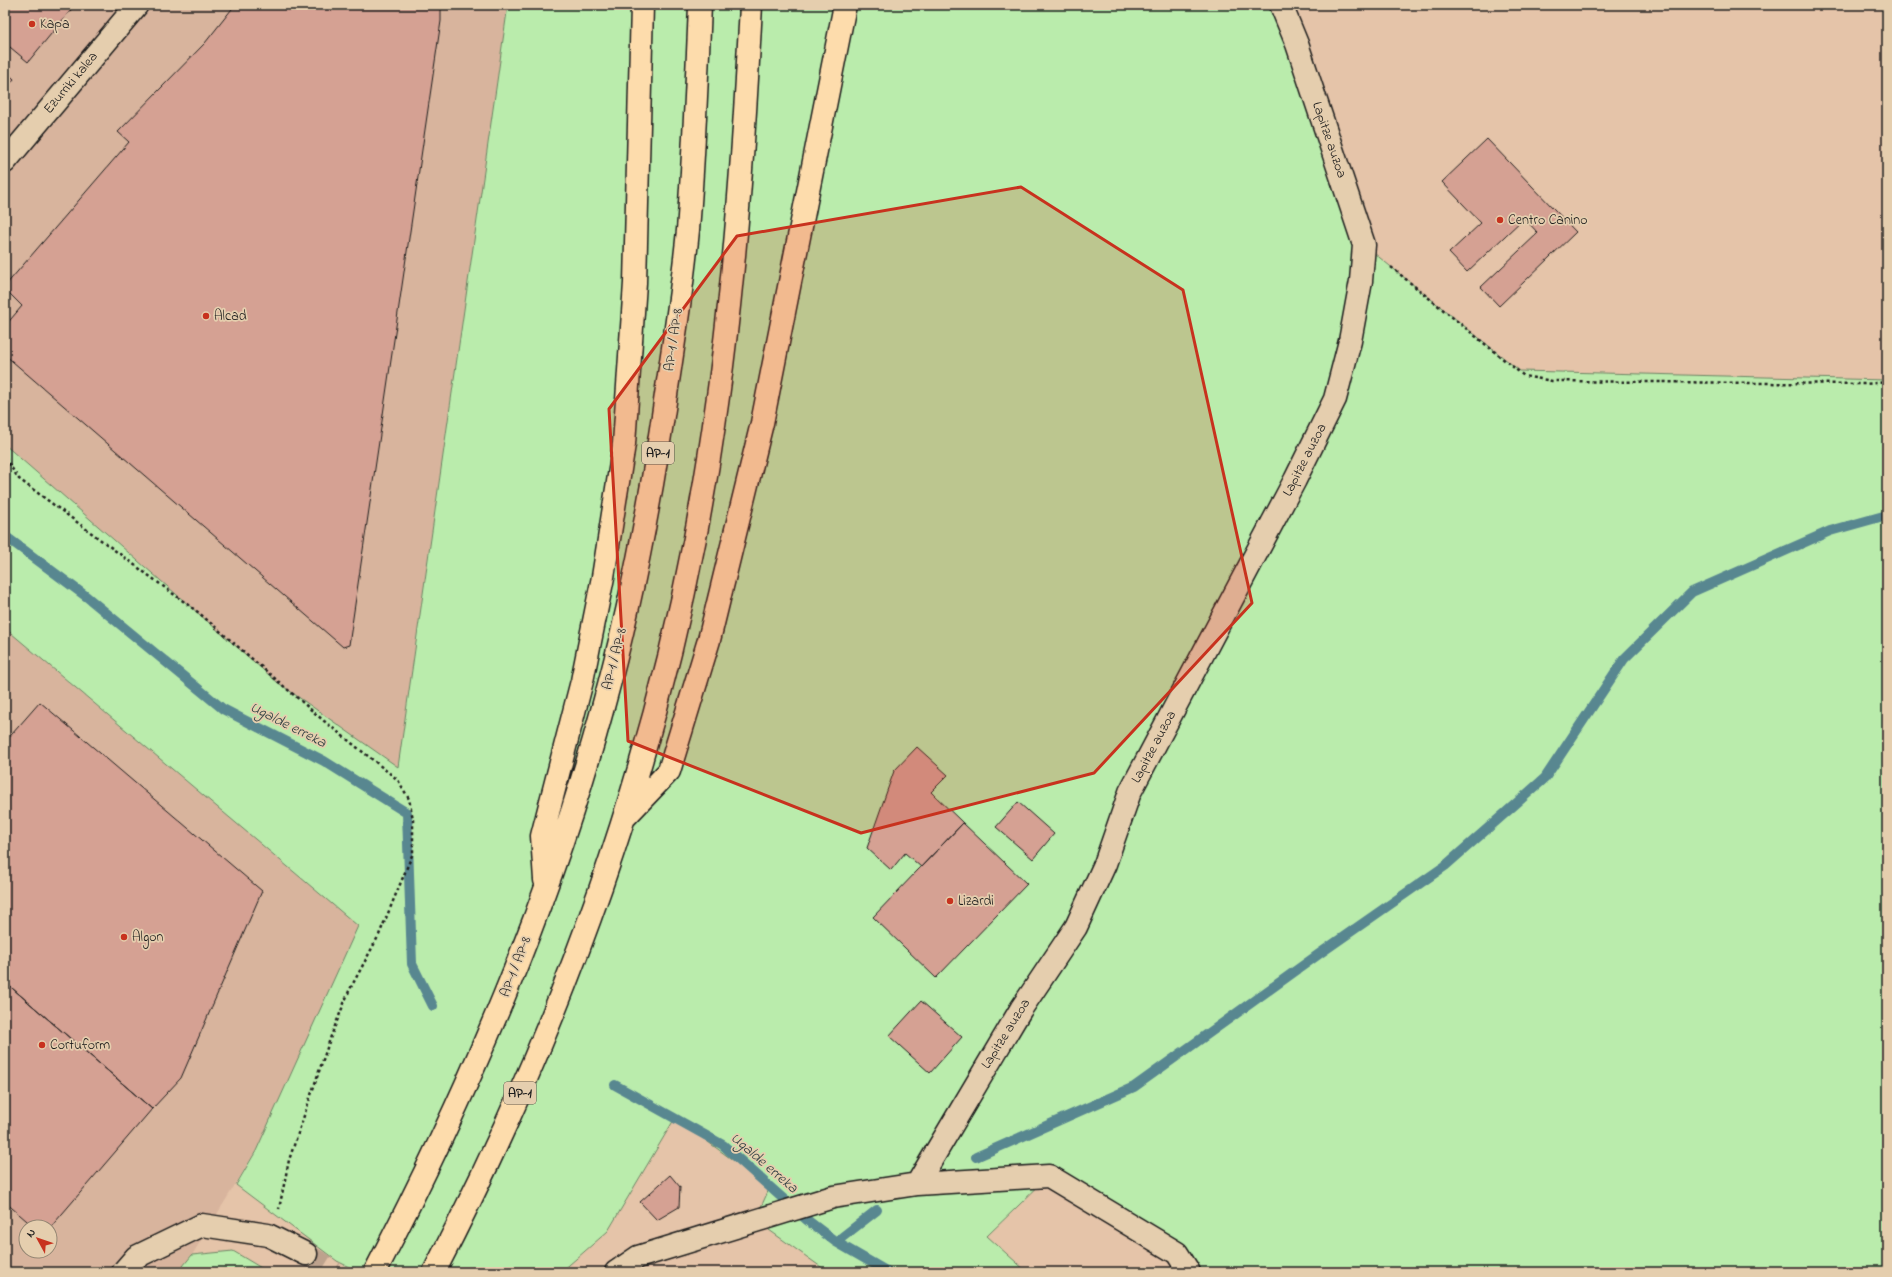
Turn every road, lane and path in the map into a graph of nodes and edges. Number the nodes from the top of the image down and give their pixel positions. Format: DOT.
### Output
graph roads {
  1 [pos="136,5"];
  2 [pos="642,5"];
  3 [pos="700,5"];
  4 [pos="751,5"];
  5 [pos="845,5"];
  6 [pos="1281,5"];
  7 [pos="5,162"];
  8 [pos="1364,245"];
  9 [pos="1887,382"];
  10 [pos="5,458"];
  11 [pos="624,818"];
  12 [pos="546,889"];
  13 [pos="917,1184"];
  14 [pos="268,1235"];
  15 [pos="306,1254"];
  16 [pos="123,1272"];
  17 [pos="375,1272"];
  18 [pos="434,1272"];
  19 [pos="616,1272"];
  20 [pos="1189,1272"];
  1 -- 7 [label="street, Ezurriki kalea"];
  2 -- 12 [label="highway"];
  3 -- 12 [label="highway, AP-1 / AP-8 / AP-1"];
  4 -- 11 [label="highway, AP-1"];
  5 -- 11 [label="highway"];
  6 -- 8 [label="street, Lapitze auzoa"];
  8 -- 9 [label="path"];
  8 -- 13 [label="street, Lapitze auzoa"];
  10 -- 14 [label="path"];
  11 -- 18 [label="highway, AP-1"];
  12 -- 17 [label="highway, AP-1 / AP-8 / AP-1"];
  13 -- 19 [label="street"];
  13 -- 20 [label="street"];
  14 -- 15 [label="street"];
  14 -- 16 [label="street"];
}
